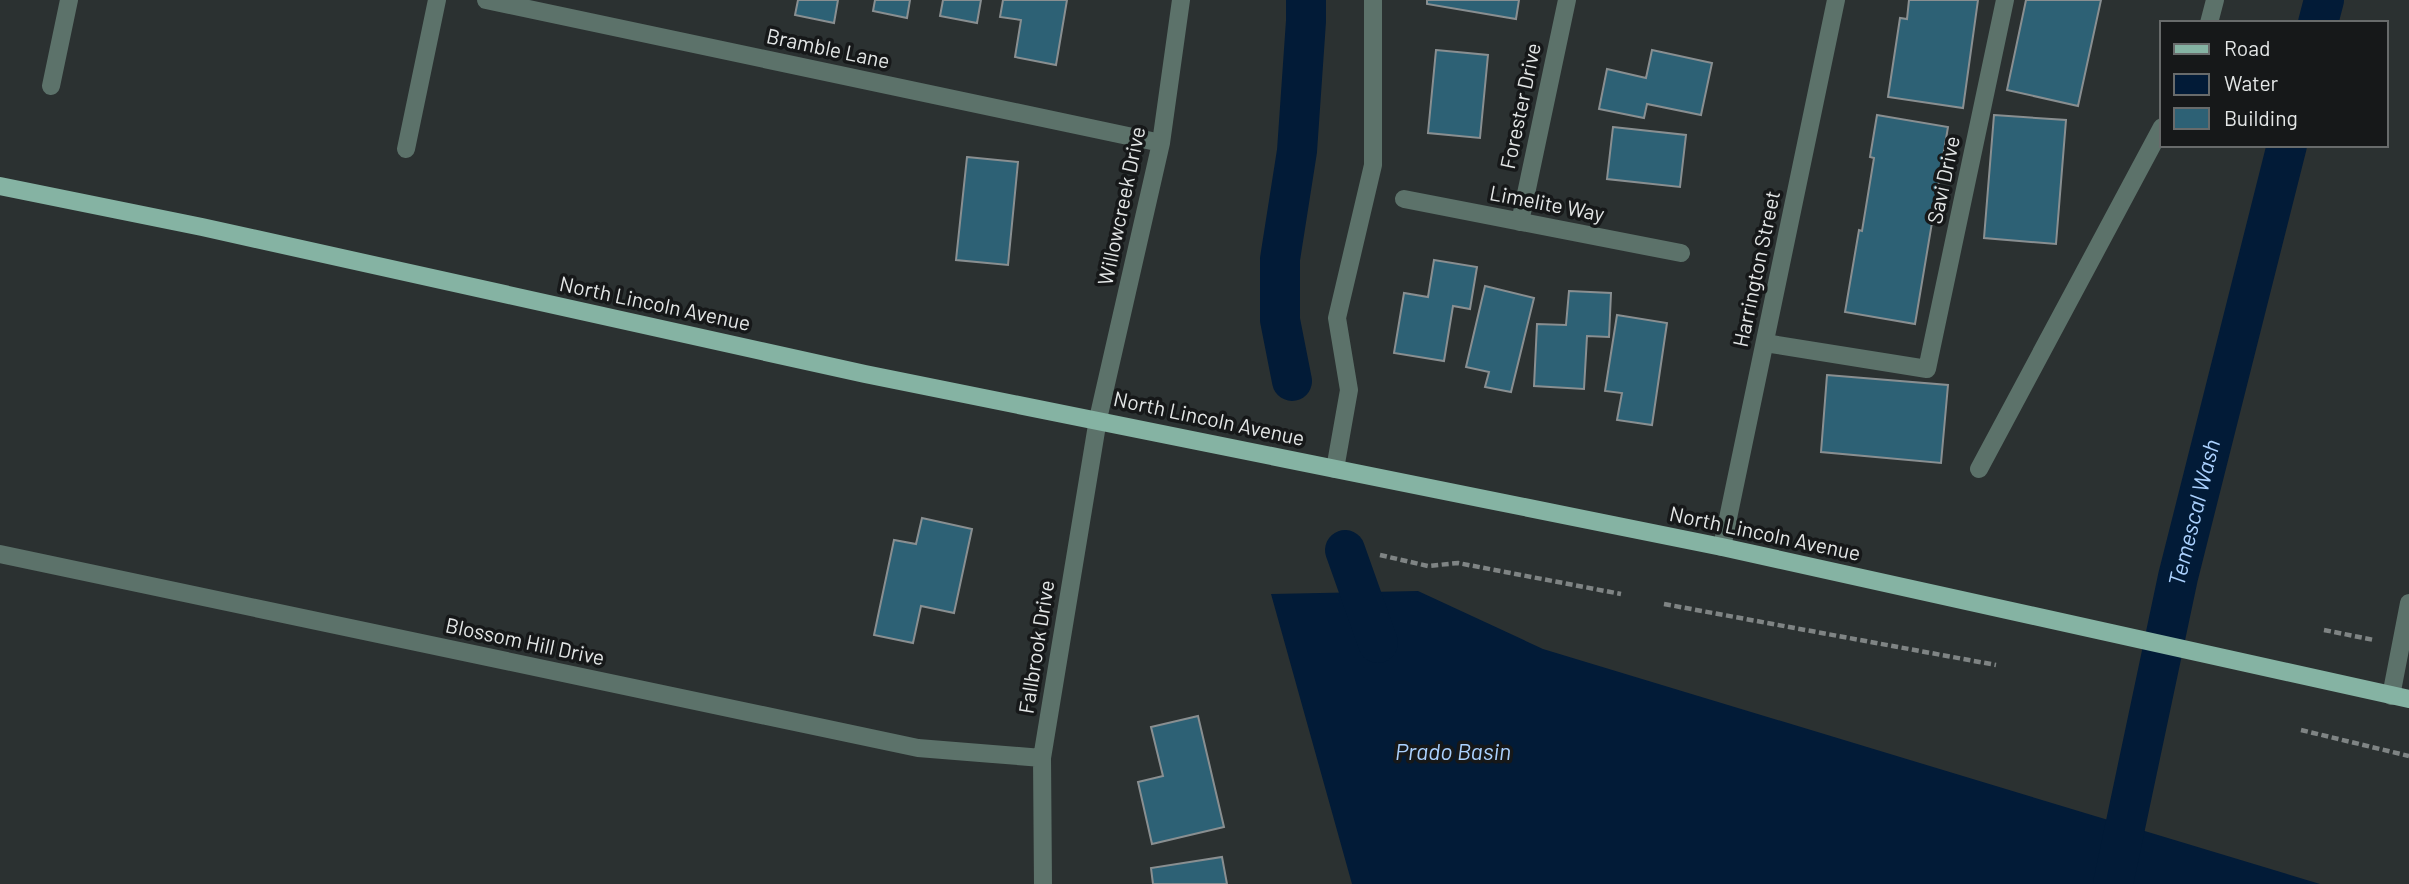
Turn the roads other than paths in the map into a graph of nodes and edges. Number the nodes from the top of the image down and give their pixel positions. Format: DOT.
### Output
graph roads {
  1 [pos="69,0"];
  2 [pos="438,0"];
  3 [pos="486,0"];
  4 [pos="1181,0"];
  5 [pos="1373,0"];
  6 [pos="1567,0"];
  7 [pos="1836,0"];
  8 [pos="2005,0"];
  9 [pos="2215,0"];
  10 [pos="2210,21"];
  11 [pos="51,86"];
  12 [pos="2160,131"];
  13 [pos="1161,143"];
  14 [pos="406,149"];
  15 [pos="0,186"];
  16 [pos="1404,199"];
  17 [pos="1520,222"];
  18 [pos="1681,253"];
  19 [pos="1765,343"];
  20 [pos="1098,419"];
  21 [pos="1335,469"];
  22 [pos="1979,470"];
  23 [pos="1722,547"];
  24 [pos="0,554"];
  25 [pos="2409,603"];
  26 [pos="2391,695"];
  27 [pos="2409,699"];
  28 [pos="1042,758"];
  29 [pos="1043,884"];
  1 -- 11 [label="street"];
  2 -- 14 [label="street"];
  3 -- 13 [label="street, Bramble Lane"];
  4 -- 13 [label="street, Willowcreek Drive"];
  5 -- 21 [label="street"];
  6 -- 17 [label="street, Forester Drive"];
  7 -- 19 [label="street, Harrington Street"];
  8 -- 19 [label="street, Savi Drive"];
  9 -- 10 [label="street"];
  12 -- 22 [label="street"];
  13 -- 20 [label="street, Willowcreek Drive"];
  15 -- 20 [label="main road, North Lincoln Avenue"];
  16 -- 17 [label="street, Limelite Way"];
  17 -- 18 [label="street, Limelite Way"];
  19 -- 23 [label="street, Harrington Street"];
  20 -- 21 [label="main road, North Lincoln Avenue"];
  20 -- 28 [label="street, Fallbrook Drive"];
  21 -- 23 [label="main road, North Lincoln Avenue"];
  23 -- 26 [label="main road, North Lincoln Avenue"];
  24 -- 28 [label="street, Blossom Hill Drive"];
  25 -- 26 [label="street"];
  26 -- 27 [label="main road, North Lincoln Avenue"];
  28 -- 29 [label="street, Fallbrook Drive"];
}
